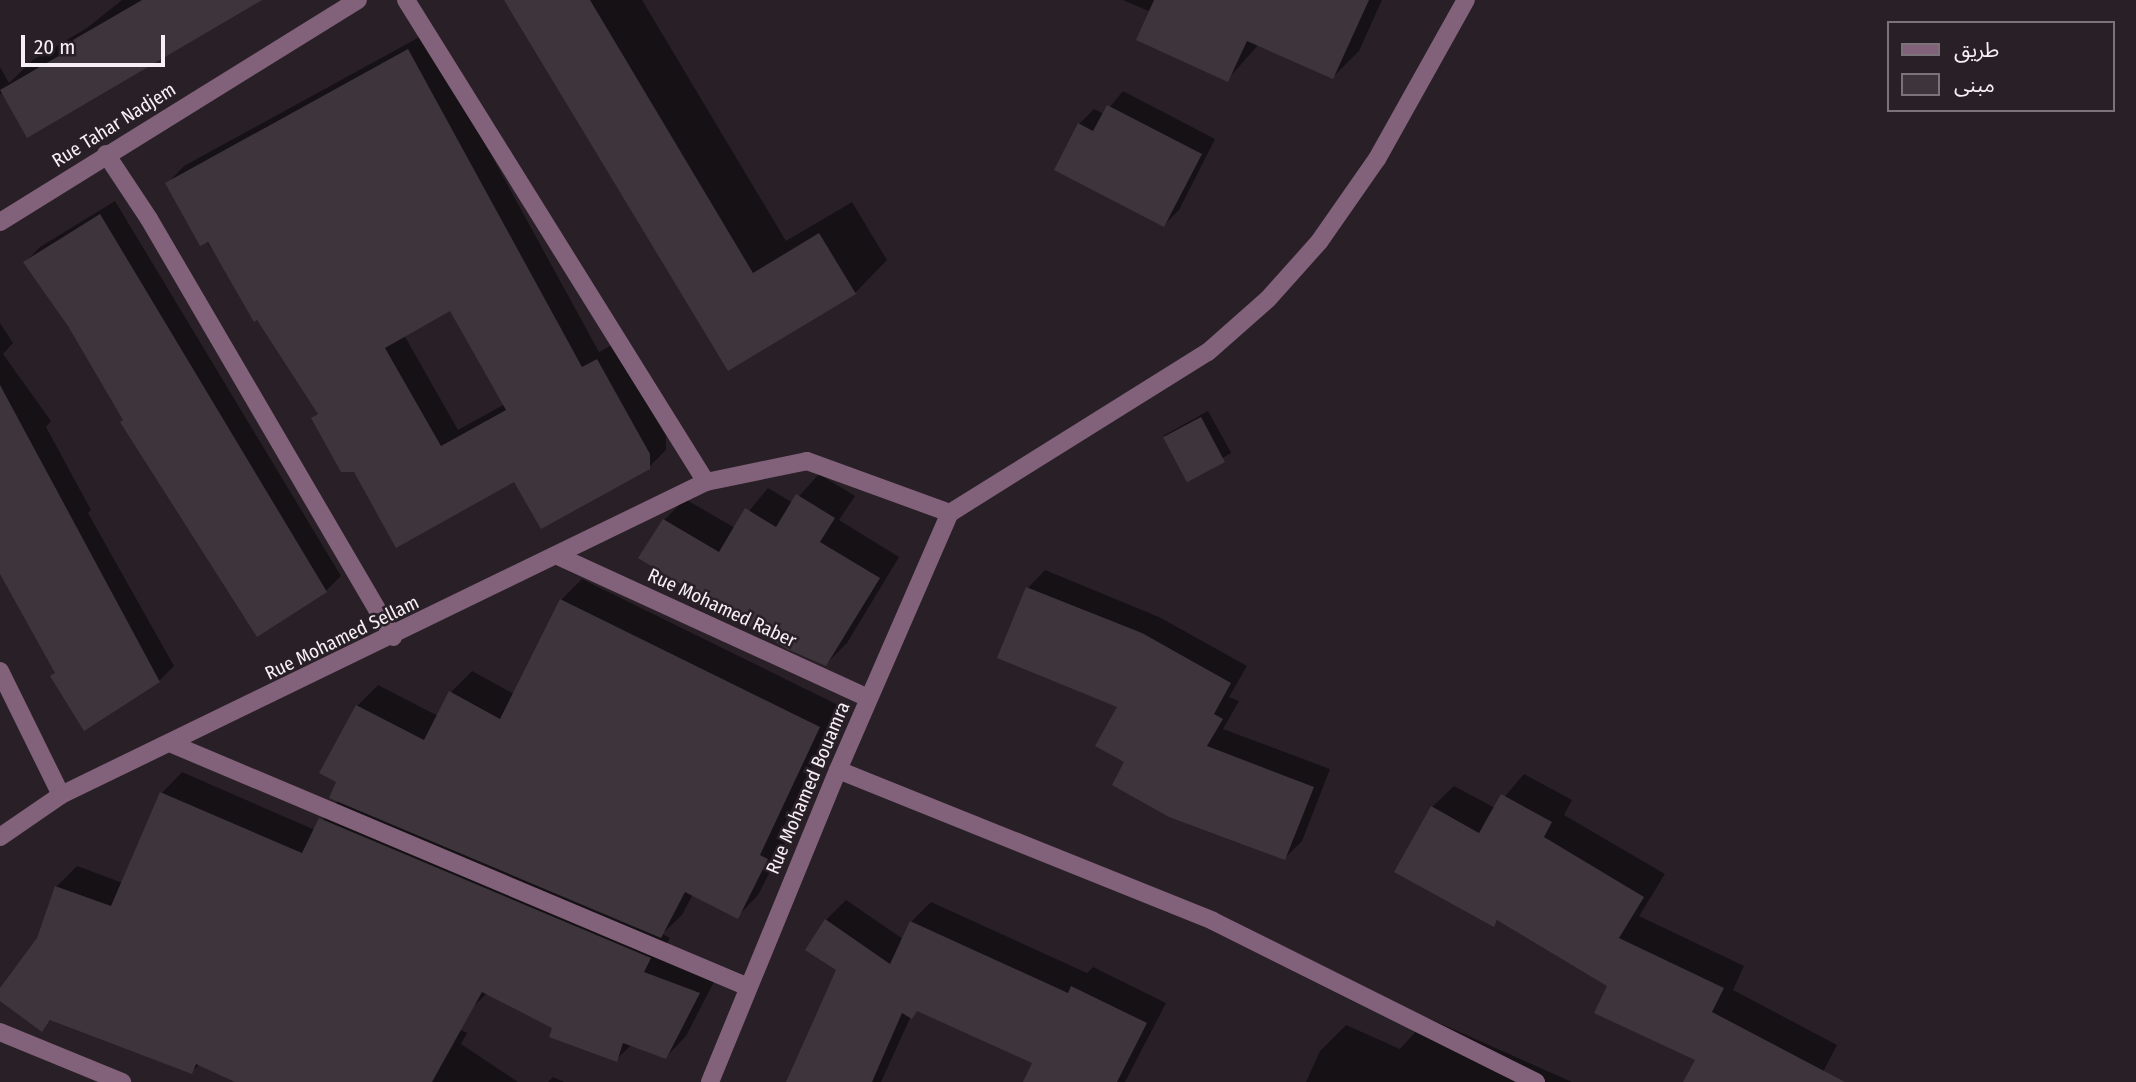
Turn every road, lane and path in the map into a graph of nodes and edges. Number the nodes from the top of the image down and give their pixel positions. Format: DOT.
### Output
graph roads {
  1 [pos="358,0"];
  2 [pos="406,0"];
  3 [pos="1466,0"];
  4 [pos="106,154"];
  5 [pos="0,222"];
  6 [pos="706,482"];
  7 [pos="950,513"];
  8 [pos="558,556"];
  9 [pos="393,637"];
  10 [pos="0,671"];
  11 [pos="868,698"];
  12 [pos="172,744"];
  13 [pos="838,770"];
  14 [pos="61,795"];
  15 [pos="0,837"];
  16 [pos="748,987"];
  17 [pos="0,1032"];
  18 [pos="121,1082"];
  19 [pos="710,1082"];
  20 [pos="1536,1082"];
  1 -- 4 [label="street, Rue Tahar Nadjem"];
  2 -- 6 [label="street"];
  3 -- 7 [label="street"];
  4 -- 5 [label="street, Rue Tahar Nadjem"];
  4 -- 9 [label="street"];
  6 -- 7 [label="street, Rue Mohamed Sellam"];
  6 -- 8 [label="street, Rue Mohamed Sellam"];
  7 -- 11 [label="street, Rue Mohamed Bouamra"];
  8 -- 9 [label="street, Rue Mohamed Sellam"];
  8 -- 11 [label="street, Rue Mohamed Raber"];
  9 -- 12 [label="street, Rue Mohamed Sellam"];
  10 -- 14 [label="street"];
  11 -- 13 [label="street, Rue Mohamed Bouamra"];
  12 -- 14 [label="street, Rue Mohamed Sellam"];
  12 -- 16 [label="street"];
  13 -- 16 [label="street, Rue Mohamed Bouamra"];
  13 -- 20 [label="street"];
  14 -- 15 [label="street, Rue Mohamed Sellam"];
  16 -- 19 [label="street, Rue Mohamed Bouamra"];
  17 -- 18 [label="street"];
}
